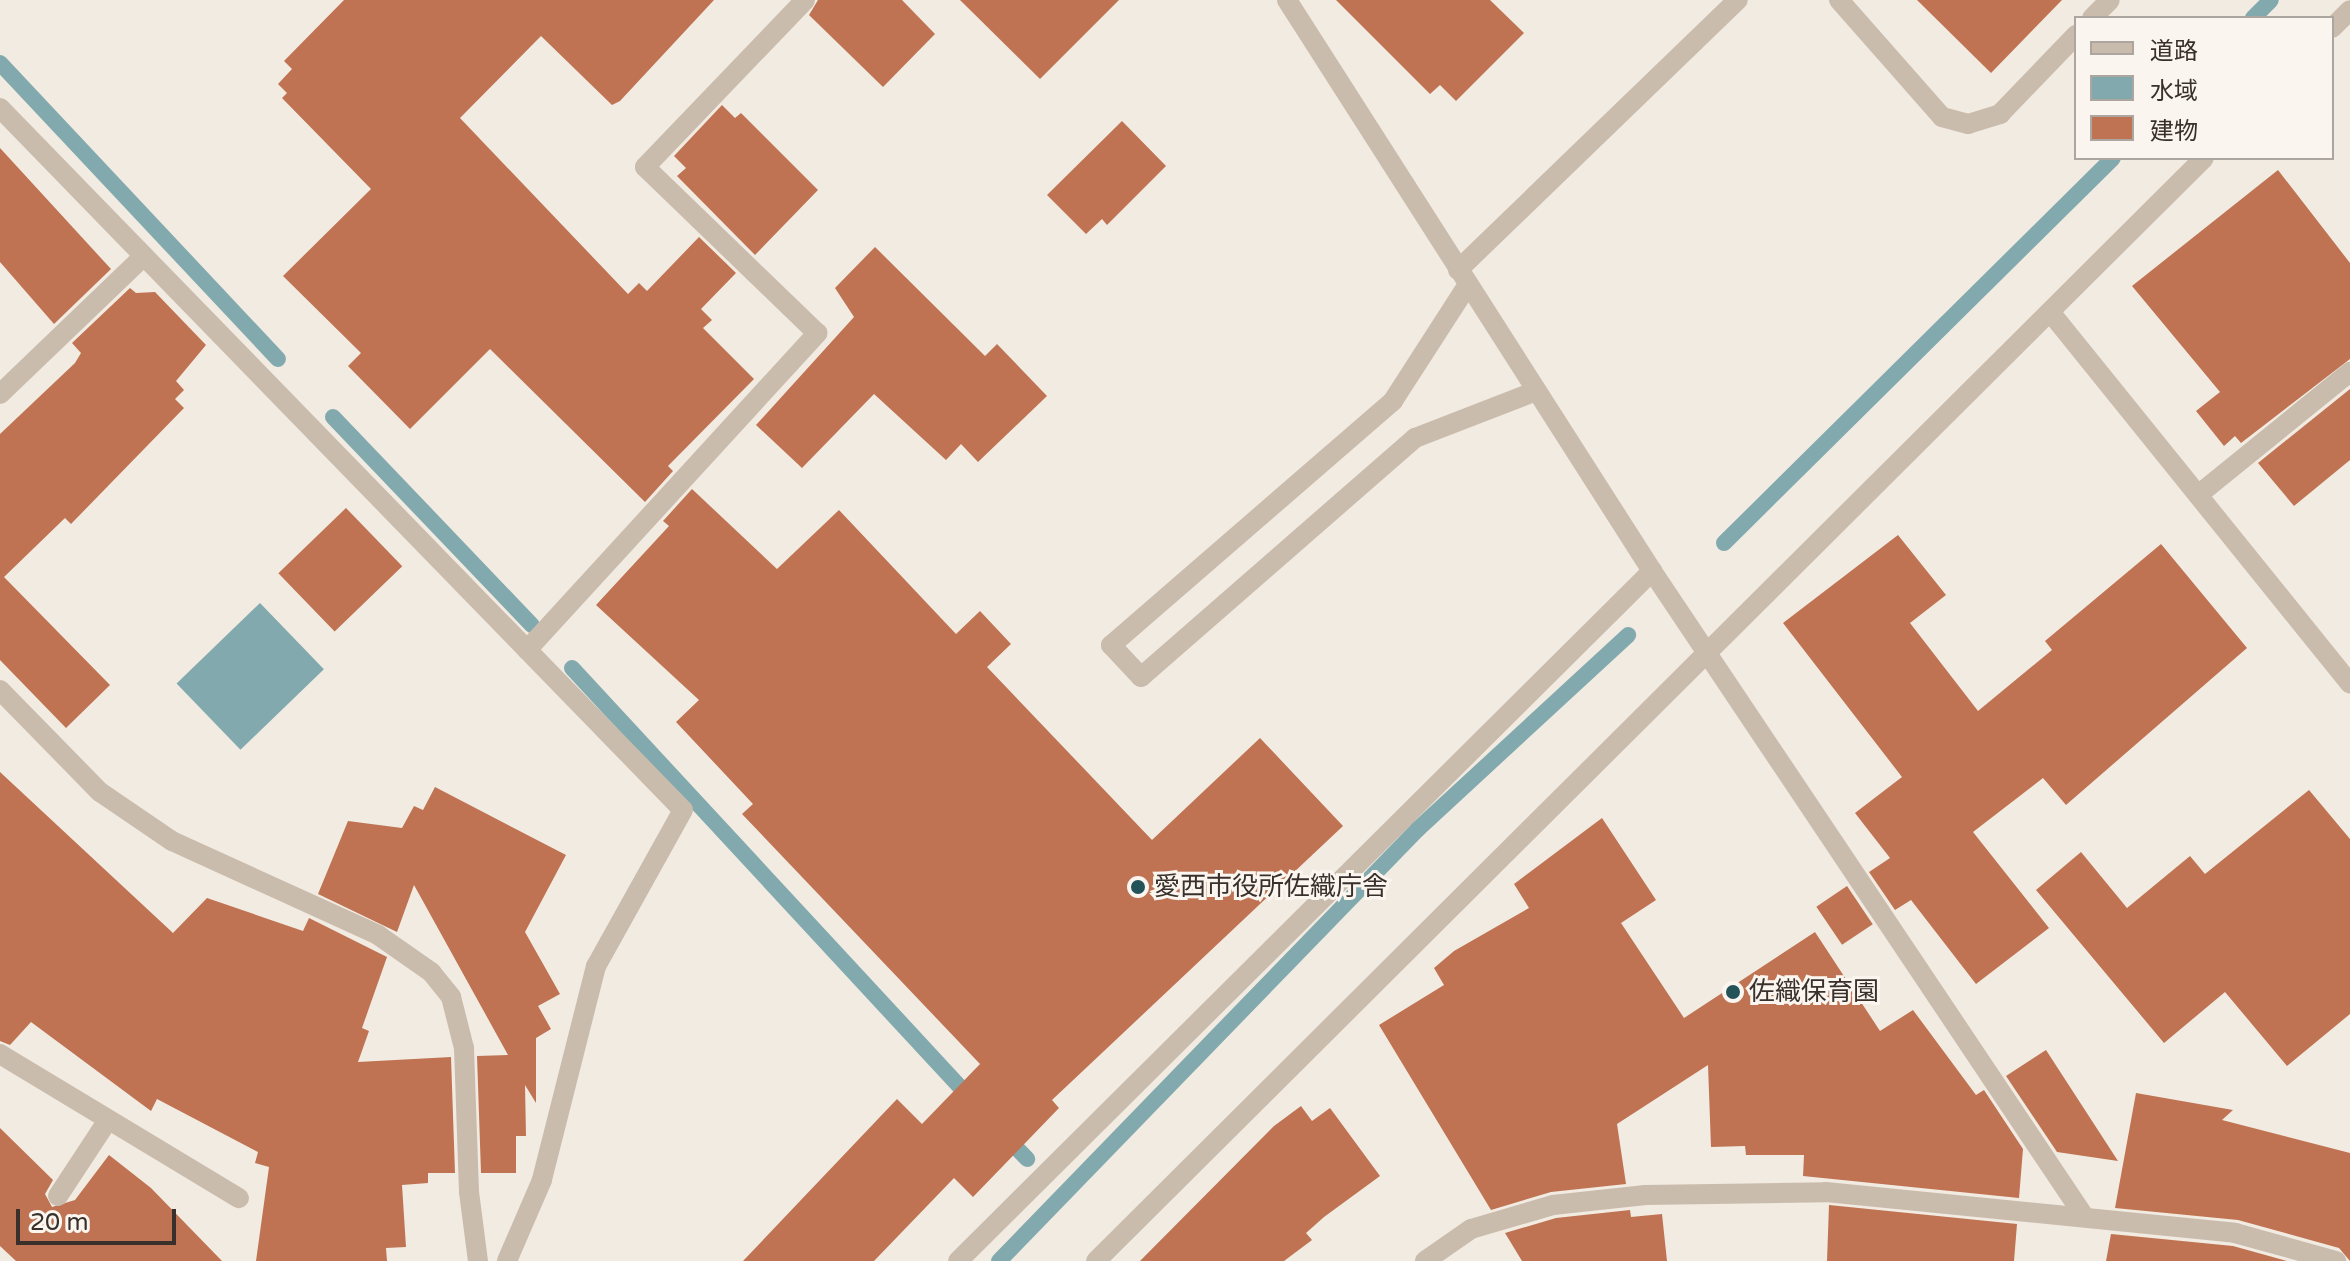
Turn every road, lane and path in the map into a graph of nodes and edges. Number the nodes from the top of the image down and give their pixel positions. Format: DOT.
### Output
graph roads {
  1 [pos="805,0"];
  2 [pos="1287,0"];
  3 [pos="1738,0"];
  4 [pos="1839,0"];
  5 [pos="2110,0"];
  6 [pos="2350,10"];
  7 [pos="2094,16"];
  8 [pos="2334,26"];
  9 [pos="2074,37"];
  10 [pos="0,108"];
  11 [pos="2202,160"];
  12 [pos="144,256"];
  13 [pos="1463,278"];
  14 [pos="2051,313"];
  15 [pos="2350,372"];
  16 [pos="1536,391"];
  17 [pos="0,394"];
  18 [pos="2198,495"];
  19 [pos="1652,571"];
  20 [pos="527,650"];
  21 [pos="1707,654"];
  22 [pos="2350,684"];
  23 [pos="0,690"];
  24 [pos="0,1054"];
  25 [pos="108,1120"];
  26 [pos="58,1196"];
  27 [pos="239,1198"];
  28 [pos="2084,1216"];
  29 [pos="478,1261"];
  30 [pos="507,1261"];
  31 [pos="958,1261"];
  32 [pos="1096,1261"];
  33 [pos="1425,1261"];
  34 [pos="2336,1261"];
  1 -- 20 [label="street"];
  2 -- 13 [label="street"];
  3 -- 13 [label="street"];
  4 -- 9 [label="street"];
  5 -- 7 [label="street"];
  6 -- 8 [label="street"];
  10 -- 12 [label="street"];
  11 -- 14 [label="street"];
  12 -- 17 [label="street"];
  12 -- 20 [label="street"];
  13 -- 16 [label="street"];
  13 -- 16 [label="street"];
  14 -- 18 [label="street"];
  14 -- 21 [label="street"];
  15 -- 18 [label="street"];
  16 -- 19 [label="street"];
  18 -- 22 [label="street"];
  19 -- 21 [label="street"];
  19 -- 31 [label="street"];
  20 -- 30 [label="street"];
  21 -- 28 [label="street"];
  21 -- 32 [label="street"];
  23 -- 29 [label="street"];
  24 -- 25 [label="street"];
  25 -- 26 [label="street"];
  25 -- 27 [label="street"];
  28 -- 33 [label="street"];
  28 -- 34 [label="street"];
}
